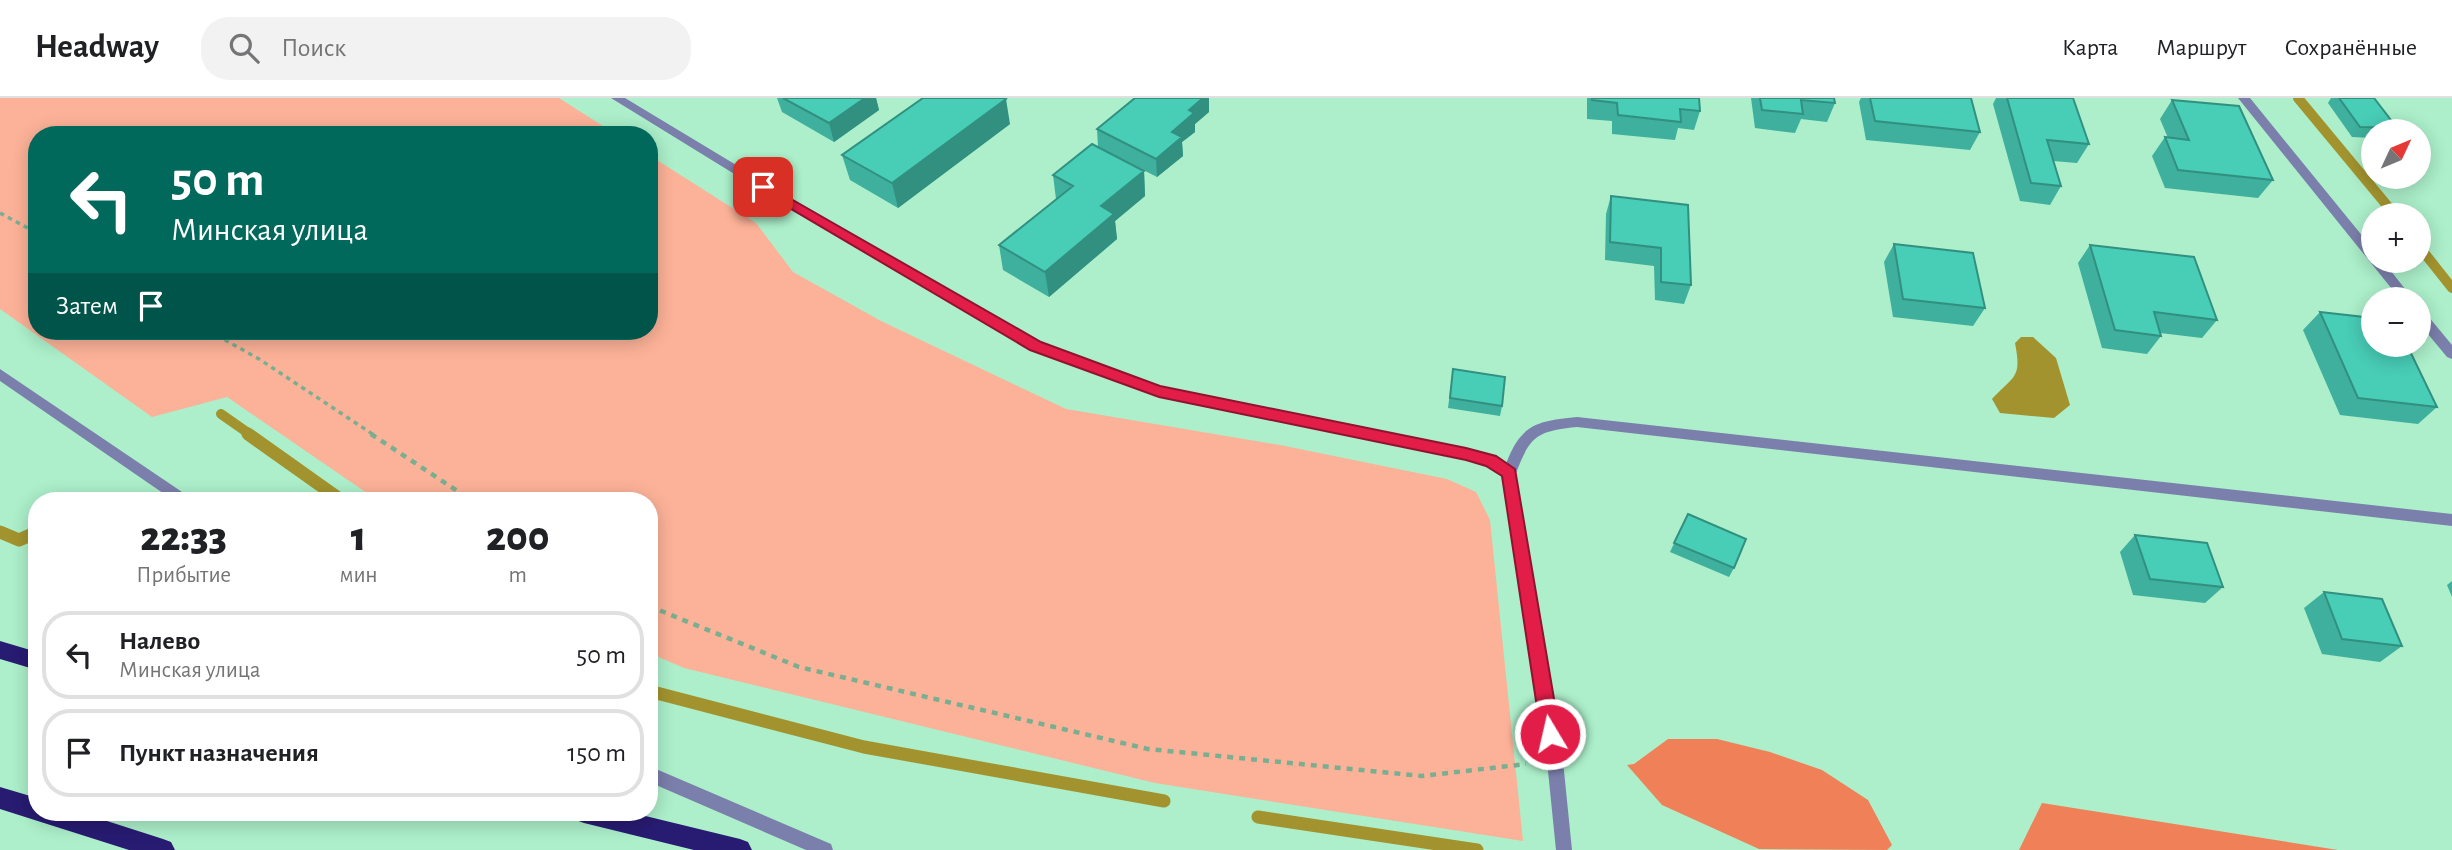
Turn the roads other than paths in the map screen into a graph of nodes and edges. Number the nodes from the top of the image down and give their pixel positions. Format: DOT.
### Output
graph roads {
  1 [pos="617,98"];
  2 [pos="2244,98"];
  3 [pos="2361,242"];
  4 [pos="2386,273"];
  5 [pos="2397,287"];
  6 [pos="2431,329"];
  7 [pos="2452,354"];
  8 [pos="0,374"];
  9 [pos="1509,473"];
  10 [pos="171,492"];
  11 [pos="2452,520"];
  12 [pos="0,650"];
  13 [pos="28,658"];
  14 [pos="658,778"];
  15 [pos="0,798"];
  16 [pos="28,806"];
  17 [pos="73,821"];
  18 [pos="621,821"];
  19 [pos="163,850"];
  20 [pos="740,850"];
  21 [pos="825,850"];
  22 [pos="1564,850"];
  1 -- 9 [label="street"];
  2 -- 3 [label="street"];
  4 -- 5 [label="street"];
  6 -- 7 [label="street"];
  8 -- 10 [label="street"];
  9 -- 11 [label="street"];
  9 -- 22 [label="street"];
  12 -- 13 [label="highway"];
  14 -- 21 [label="street"];
  15 -- 16 [label="highway"];
  17 -- 19 [label="highway"];
  18 -- 20 [label="highway"];
}
